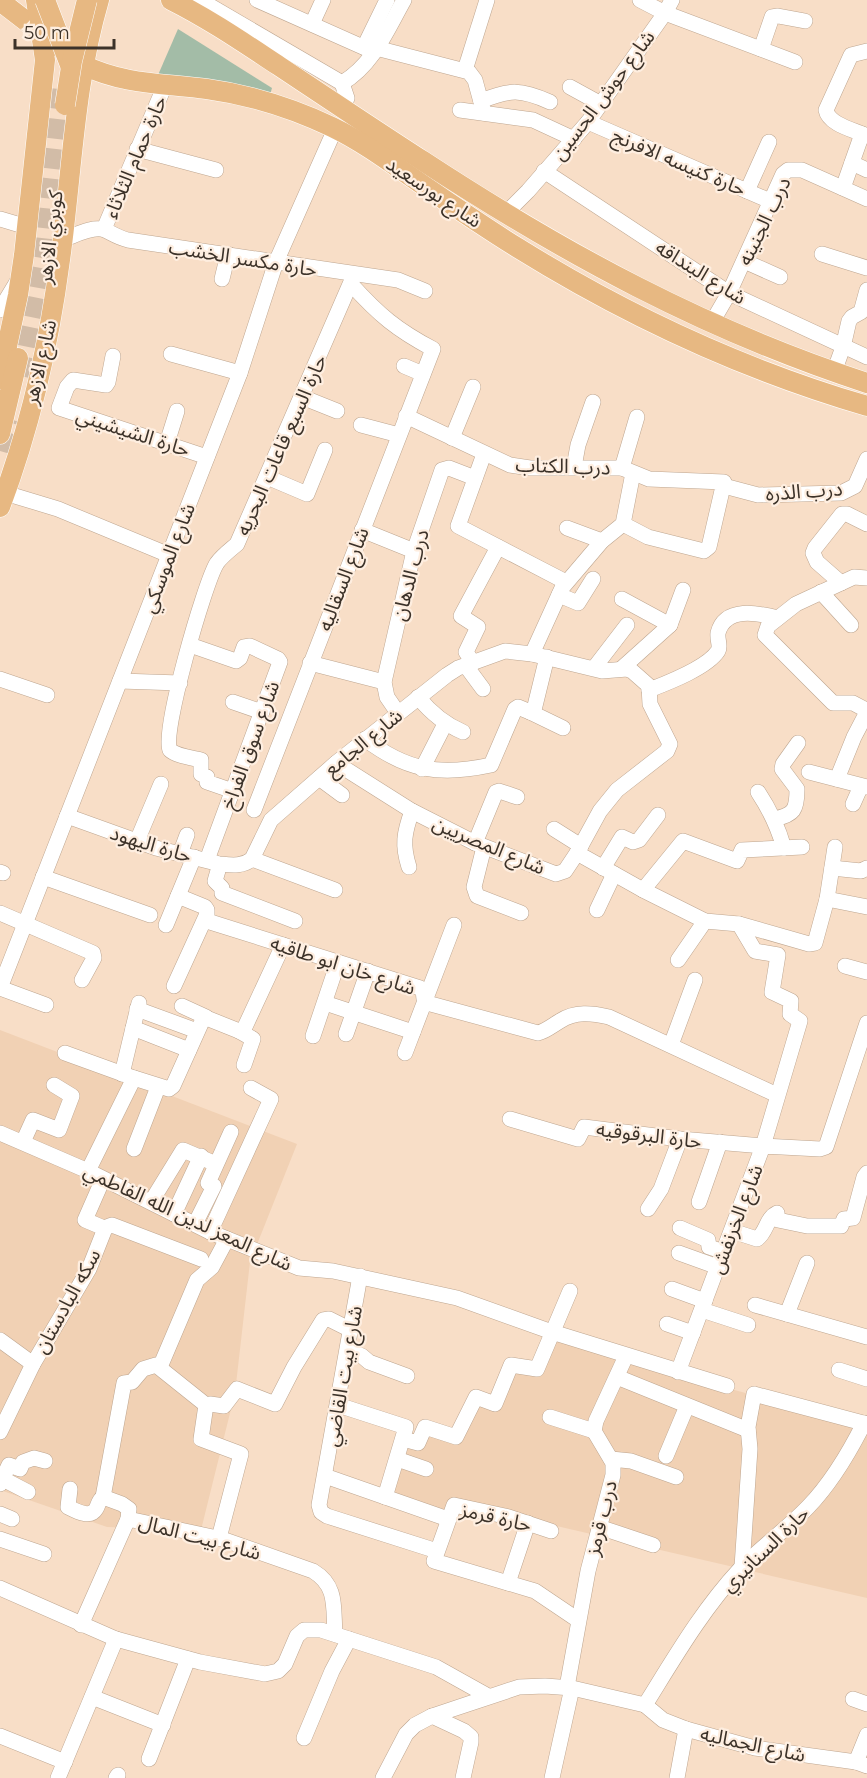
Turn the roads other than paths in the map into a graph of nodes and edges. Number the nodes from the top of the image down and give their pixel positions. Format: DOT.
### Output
graph roads {
  1 [pos="36,0"];
  2 [pos="45,0"];
  3 [pos="74,0"];
  4 [pos="87,0"];
  5 [pos="99,0"];
  6 [pos="171,0"];
  7 [pos="323,0"];
  8 [pos="387,0"];
  9 [pos="404,0"];
  10 [pos="487,0"];
  11 [pos="640,0"];
  12 [pos="0,1"];
  13 [pos="206,1"];
  14 [pos="261,1"];
  15 [pos="668,6"];
  16 [pos="805,21"];
  17 [pos="312,24"];
  18 [pos="42,34"];
  19 [pos="371,49"];
  20 [pos="761,49"];
  21 [pos="867,51"];
  22 [pos="795,62"];
  23 [pos="465,70"];
  24 [pos="78,71"];
  25 [pos="342,83"];
  26 [pos="165,85"];
  27 [pos="570,87"];
  28 [pos="550,102"];
  29 [pos="601,104"];
  30 [pos="482,107"];
  31 [pos="344,109"];
  32 [pos="460,110"];
  33 [pos="588,122"];
  34 [pos="335,129"];
  35 [pos="864,135"];
  36 [pos="574,139"];
  37 [pos="769,142"];
  38 [pos="137,149"];
  39 [pos="852,163"];
  40 [pos="216,170"];
  41 [pos="756,170"];
  42 [pos="867,170"];
  43 [pos="544,171"];
  44 [pos="780,180"];
  45 [pos="843,188"];
  46 [pos="747,191"];
  47 [pos="867,198"];
  48 [pos="770,201"];
  49 [pos="505,214"];
  50 [pos="0,219"];
  51 [pos="27,227"];
  52 [pos="104,230"];
  53 [pos="62,240"];
  54 [pos="228,254"];
  55 [pos="822,254"];
  56 [pos="744,261"];
  57 [pos="276,262"];
  58 [pos="867,268"];
  59 [pos="21,275"];
  60 [pos="780,277"];
  61 [pos="222,279"];
  62 [pos="353,280"];
  63 [pos="867,290"];
  64 [pos="425,291"];
  65 [pos="729,293"];
  66 [pos="0,310"];
  67 [pos="711,324"];
  68 [pos="843,347"];
  69 [pos="171,354"];
  70 [pos="112,356"];
  71 [pos="867,357"];
  72 [pos="404,366"];
  73 [pos="834,372"];
  74 [pos="240,373"];
  75 [pos="423,374"];
  76 [pos="0,379"];
  77 [pos="867,383"];
  78 [pos="473,387"];
  79 [pos="302,397"];
  80 [pos="593,402"];
  81 [pos="867,406"];
  82 [pos="177,411"];
  83 [pos="337,411"];
  84 [pos="406,416"];
  85 [pos="637,417"];
  86 [pos="361,425"];
  87 [pos="0,434"];
  88 [pos="399,435"];
  89 [pos="452,438"];
  90 [pos="563,438"];
  91 [pos="167,443"];
  92 [pos="578,445"];
  93 [pos="325,450"];
  94 [pos="484,454"];
  95 [pos="207,457"];
  96 [pos="867,459"];
  97 [pos="574,467"];
  98 [pos="628,470"];
  99 [pos="0,471"];
  100 [pos="267,477"];
  101 [pos="475,478"];
  102 [pos="724,484"];
  103 [pos="3,500"];
  104 [pos="623,524"];
  105 [pos="867,525"];
  106 [pos="567,528"];
  107 [pos="362,530"];
  108 [pos="602,540"];
  109 [pos="498,547"];
  110 [pos="414,551"];
  111 [pos="169,555"];
  112 [pos="867,578"];
  113 [pos="593,579"];
  114 [pos="841,583"];
  115 [pos="562,589"];
  116 [pos="683,590"];
  117 [pos="821,592"];
  118 [pos="622,599"];
  119 [pos="778,618"];
  120 [pos="627,625"];
  121 [pos="670,625"];
  122 [pos="851,625"];
  123 [pos="190,645"];
  124 [pos="540,655"];
  125 [pos="310,663"];
  126 [pos="470,665"];
  127 [pos="594,668"];
  128 [pos="621,669"];
  129 [pos="0,679"];
  130 [pos="120,681"];
  131 [pos="384,682"];
  132 [pos="180,683"];
  133 [pos="483,689"];
  134 [pos="649,690"];
  135 [pos="47,695"];
  136 [pos="418,698"];
  137 [pos="233,702"];
  138 [pos="262,712"];
  139 [pos="530,712"];
  140 [pos="398,713"];
  141 [pos="445,724"];
  142 [pos="563,728"];
  143 [pos="463,732"];
  144 [pos="365,739"];
  145 [pos="798,743"];
  146 [pos="336,763"];
  147 [pos="422,768"];
  148 [pos="809,772"];
  149 [pos="319,778"];
  150 [pos="837,779"];
  151 [pos="161,784"];
  152 [pos="864,786"];
  153 [pos="758,792"];
  154 [pos="342,795"];
  155 [pos="232,796"];
  156 [pos="517,797"];
  157 [pos="853,804"];
  158 [pos="254,810"];
  159 [pos="412,811"];
  160 [pos="658,815"];
  161 [pos="67,816"];
  162 [pos="275,817"];
  163 [pos="774,819"];
  164 [pos="554,829"];
  165 [pos="187,835"];
  166 [pos="137,841"];
  167 [pos="479,845"];
  168 [pos="802,847"];
  169 [pos="784,848"];
  170 [pos="835,848"];
  171 [pos="579,850"];
  172 [pos="200,859"];
  173 [pos="252,859"];
  174 [pos="409,867"];
  175 [pos="832,868"];
  176 [pos="867,868"];
  177 [pos="609,871"];
  178 [pos="43,877"];
  179 [pos="335,890"];
  180 [pos="643,890"];
  181 [pos="178,896"];
  182 [pos="827,899"];
  183 [pos="867,907"];
  184 [pos="597,910"];
  185 [pos="0,913"];
  186 [pos="522,913"];
  187 [pos="150,915"];
  188 [pos="206,916"];
  189 [pos="295,921"];
  190 [pos="705,921"];
  191 [pos="25,924"];
  192 [pos="739,924"];
  193 [pos="166,925"];
  194 [pos="454,925"];
  195 [pos="283,945"];
  196 [pos="678,960"];
  197 [pos="338,962"];
  198 [pos="845,966"];
  199 [pos="368,971"];
  200 [pos="867,972"];
  201 [pos="82,980"];
  202 [pos="695,980"];
  203 [pos="174,986"];
  204 [pos="0,988"];
  205 [pos="424,999"];
  206 [pos="325,1003"];
  207 [pos="46,1005"];
  208 [pos="182,1006"];
  209 [pos="353,1012"];
  210 [pos="206,1017"];
  211 [pos="867,1023"];
  212 [pos="133,1028"];
  213 [pos="197,1031"];
  214 [pos="239,1031"];
  215 [pos="413,1032"];
  216 [pos="346,1034"];
  217 [pos="313,1036"];
  218 [pos="671,1045"];
  219 [pos="189,1050"];
  220 [pos="65,1053"];
  221 [pos="405,1053"];
  222 [pos="244,1065"];
  223 [pos="128,1076"];
  224 [pos="54,1085"];
  225 [pos="158,1087"];
  226 [pos="251,1088"];
  227 [pos="777,1095"];
  228 [pos="510,1119"];
  229 [pos="0,1132"];
  230 [pos="231,1132"];
  231 [pos="680,1139"];
  232 [pos="23,1142"];
  233 [pos="720,1143"];
  234 [pos="763,1146"];
  235 [pos="134,1149"];
  236 [pos="201,1156"];
  237 [pos="216,1164"];
  238 [pos="88,1171"];
  239 [pos="867,1173"];
  240 [pos="191,1178"];
  241 [pos="103,1179"];
  242 [pos="208,1183"];
  243 [pos="151,1202"];
  244 [pos="699,1202"];
  245 [pos="648,1209"];
  246 [pos="174,1214"];
  247 [pos="195,1224"];
  248 [pos="104,1228"];
  249 [pos="680,1228"];
  250 [pos="732,1231"];
  251 [pos="210,1232"];
  252 [pos="227,1239"];
  253 [pos="724,1252"];
  254 [pos="679,1253"];
  255 [pos="201,1259"];
  256 [pos="807,1263"];
  257 [pos="718,1267"];
  258 [pos="360,1276"];
  259 [pos="672,1289"];
  260 [pos="570,1291"];
  261 [pos="703,1305"];
  262 [pos="755,1305"];
  263 [pos="787,1314"];
  264 [pos="668,1324"];
  265 [pos="748,1325"];
  266 [pos="351,1330"];
  267 [pos="552,1332"];
  268 [pos="693,1333"];
  269 [pos="867,1337"];
  270 [pos="0,1340"];
  271 [pos="348,1350"];
  272 [pos="626,1356"];
  273 [pos="33,1364"];
  274 [pos="160,1367"];
  275 [pos="839,1370"];
  276 [pos="678,1372"];
  277 [pos="406,1376"];
  278 [pos="617,1377"];
  279 [pos="867,1378"];
  280 [pos="727,1386"];
  281 [pos="207,1405"];
  282 [pos="338,1405"];
  283 [pos="687,1406"];
  284 [pos="550,1417"];
  285 [pos="866,1424"];
  286 [pos="748,1430"];
  287 [pos="594,1431"];
  288 [pos="0,1432"];
  289 [pos="403,1439"];
  290 [pos="666,1456"];
  291 [pos="397,1459"];
  292 [pos="611,1459"];
  293 [pos="45,1461"];
  294 [pos="426,1469"];
  295 [pos="325,1476"];
  296 [pos="676,1478"];
  297 [pos="1,1481"];
  298 [pos="70,1489"];
  299 [pos="28,1492"];
  300 [pos="103,1497"];
  301 [pos="385,1497"];
  302 [pos="128,1519"];
  303 [pos="448,1519"];
  304 [pos="528,1523"];
  305 [pos="599,1527"];
  306 [pos="551,1531"];
  307 [pos="219,1538"];
  308 [pos="0,1539"];
  309 [pos="653,1545"];
  310 [pos="437,1551"];
  311 [pos="44,1554"];
  312 [pos="742,1567"];
  313 [pos="508,1583"];
  314 [pos="0,1588"];
  315 [pos="578,1620"];
  316 [pos="81,1625"];
  317 [pos="342,1636"];
  318 [pos="116,1639"];
  319 [pos="188,1659"];
  320 [pos="570,1688"];
  321 [pos="488,1696"];
  322 [pos="92,1697"];
  323 [pos="645,1705"];
  324 [pos="432,1716"];
  325 [pos="163,1725"];
  326 [pos="686,1729"];
  327 [pos="0,1736"];
  328 [pos="867,1736"];
  329 [pos="304,1738"];
  330 [pos="149,1759"];
  331 [pos="65,1762"];
  332 [pos="862,1764"];
  333 [pos="58,1778"];
  334 [pos="382,1778"];
  335 [pos="463,1778"];
  336 [pos="552,1778"];
  337 [pos="677,1778"];
  1 -- 18 [label="main road, شارع الازهر"];
  2 -- 24 [label="main road, شارع الازهر, bridge"];
  3 -- 87 [label="main road, كوبري الازهر, bridge"];
  4 -- 99 [label="main road, كوبري الازهر, bridge"];
  5 -- 24 [label="main road"];
  6 -- 31 [label="main road, شارع بورسعيد"];
  7 -- 17 [label="street"];
  8 -- 19 [label="street"];
  9 -- 19 [label="street"];
  10 -- 23 [label="street"];
  11 -- 15 [label="street"];
  12 -- 18 [label="main road, شارع بورسعيد"];
  13 -- 25 [label="street"];
  14 -- 17 [label="street"];
  15 -- 20 [label="street"];
  15 -- 29 [label="street, شارع حوش الحسين"];
  16 -- 20 [label="street"];
  17 -- 19 [label="street"];
  18 -- 24 [label="main road, شارع بورسعيد"];
  18 -- 51 [label="main road, شارع الازهر"];
  19 -- 23 [label="street"];
  19 -- 25 [label="street"];
  20 -- 22 [label="street"];
  21 -- 35 [label="street"];
  23 -- 30 [label="street"];
  24 -- 26 [label="main road, شارع بورسعيد"];
  24 -- 53 [label="main road, شارع الازهر"];
  25 -- 31 [label="street"];
  26 -- 34 [label="main road, شارع بورسعيد"];
  26 -- 38 [label="street, حارة حمام الثلاثاء"];
  27 -- 29 [label="street"];
  28 -- 30 [label="street"];
  29 -- 33 [label="street, شارع حوش الحسين"];
  30 -- 32 [label="street"];
  30 -- 36 [label="street"];
  31 -- 49 [label="main road, شارع بورسعيد"];
  33 -- 36 [label="street, شارع حوش الحسين"];
  33 -- 46 [label="street, حارة كنيسه الافرنج"];
  34 -- 57 [label="street, شارع الموسكي"];
  34 -- 81 [label="main road, شارع بورسعيد"];
  35 -- 39 [label="street"];
  36 -- 43 [label="street, شارع حوش الحسين"];
  37 -- 41 [label="street"];
  38 -- 40 [label="street"];
  38 -- 52 [label="street, حارة حمام الثلاثاء"];
  39 -- 42 [label="street"];
  39 -- 45 [label="street"];
  41 -- 44 [label="street, حارة كنيسه الافرنج"];
  41 -- 46 [label="street"];
  43 -- 49 [label="street, شارع حوش الحسين"];
  43 -- 65 [label="street, شارع البنداقه"];
  44 -- 45 [label="street, درب الجنينه"];
  44 -- 48 [label="street, درب الجنينه"];
  45 -- 47 [label="street, درب الجنينه"];
  46 -- 48 [label="street, حارة كنيسه الافرنج"];
  48 -- 56 [label="street, درب الجنينه"];
  49 -- 67 [label="main road, شارع بورسعيد"];
  50 -- 51 [label="street"];
  51 -- 59 [label="main road, شارع الازهر"];
  52 -- 53 [label="street"];
  52 -- 54 [label="street, حارة مكسر الخشب"];
  53 -- 103 [label="main road, شارع الازهر"];
  54 -- 57 [label="street, حارة مكسر الخشب"];
  54 -- 61 [label="street"];
  55 -- 58 [label="street"];
  56 -- 60 [label="street"];
  56 -- 65 [label="street, درب الجنينه"];
  57 -- 62 [label="street, حارة مكسر الخشب"];
  57 -- 74 [label="street, شارع الموسكي"];
  59 -- 66 [label="street"];
  59 -- 76 [label="main road, شارع الازهر"];
  62 -- 64 [label="street, حارة مكسر الخشب"];
  62 -- 75 [label="street, شارع السقاليه"];
  62 -- 79 [label="street, حارة السبع قاعات البحريه"];
  63 -- 68 [label="street"];
  65 -- 67 [label="street, درب الجنينه"];
  65 -- 68 [label="street, شارع البنداقه"];
  67 -- 73 [label="main road, شارع بورسعيد"];
  68 -- 71 [label="street, شارع البنداقه"];
  68 -- 73 [label="street"];
  69 -- 74 [label="street"];
  70 -- 91 [label="street, حارة الشيشيني"];
  72 -- 75 [label="street"];
  73 -- 77 [label="main road, شارع بورسعيد"];
  74 -- 95 [label="street, شارع الموسكي"];
  75 -- 84 [label="street, شارع السقاليه"];
  78 -- 89 [label="street"];
  79 -- 83 [label="street"];
  79 -- 100 [label="street, حارة السبع قاعات البحريه"];
  80 -- 92 [label="street"];
  82 -- 91 [label="street"];
  84 -- 88 [label="street, شارع السقاليه"];
  84 -- 89 [label="street, درب الكتاب"];
  85 -- 98 [label="street"];
  86 -- 88 [label="street"];
  88 -- 107 [label="street, شارع السقاليه"];
  89 -- 94 [label="street, درب الكتاب"];
  90 -- 92 [label="street"];
  91 -- 95 [label="street, حارة الشيشيني"];
  92 -- 97 [label="street"];
  93 -- 100 [label="street"];
  94 -- 97 [label="street, درب الكتاب"];
  94 -- 101 [label="street"];
  95 -- 111 [label="street, شارع الموسكي"];
  96 -- 102 [label="street, درب الذره"];
  97 -- 98 [label="street, درب الكتاب"];
  98 -- 102 [label="street, درب الذره"];
  98 -- 104 [label="street"];
  100 -- 123 [label="street, حارة السبع قاعات البحريه"];
  101 -- 109 [label="street"];
  101 -- 110 [label="street, درب الدهان"];
  102 -- 104 [label="street"];
  103 -- 111 [label="street"];
  104 -- 108 [label="street"];
  105 -- 114 [label="street"];
  106 -- 108 [label="street"];
  107 -- 110 [label="street"];
  107 -- 125 [label="street, شارع السقاليه"];
  108 -- 115 [label="street"];
  109 -- 115 [label="street"];
  109 -- 126 [label="street"];
  110 -- 131 [label="street, درب الدهان"];
  111 -- 130 [label="street, شارع الموسكي"];
  112 -- 114 [label="street"];
  113 -- 115 [label="street"];
  114 -- 117 [label="street"];
  115 -- 124 [label="street"];
  116 -- 121 [label="street"];
  117 -- 119 [label="street"];
  117 -- 122 [label="street"];
  118 -- 121 [label="street"];
  119 -- 134 [label="street"];
  119 -- 150 [label="street"];
  120 -- 127 [label="street"];
  121 -- 128 [label="street"];
  123 -- 132 [label="street, حارة السبع قاعات البحريه"];
  123 -- 138 [label="street, شارع سوق الفراخ"];
  124 -- 126 [label="street, شارع الجامع"];
  124 -- 127 [label="street, شارع الجامع"];
  124 -- 139 [label="street"];
  125 -- 131 [label="street"];
  125 -- 158 [label="street, شارع السقاليه"];
  126 -- 133 [label="street"];
  126 -- 136 [label="street, شارع الجامع"];
  127 -- 128 [label="street, شارع الجامع"];
  128 -- 134 [label="street"];
  129 -- 135 [label="street"];
  130 -- 132 [label="street"];
  130 -- 161 [label="street, شارع الموسكي"];
  131 -- 140 [label="street"];
  132 -- 155 [label="street, حارة السبع قاعات البحريه"];
  134 -- 171 [label="street"];
  136 -- 140 [label="street, شارع الجامع"];
  136 -- 141 [label="street"];
  137 -- 138 [label="street"];
  138 -- 155 [label="street, شارع سوق الفراخ"];
  139 -- 142 [label="street"];
  139 -- 147 [label="street"];
  140 -- 144 [label="street, شارع الجامع"];
  141 -- 143 [label="street"];
  141 -- 147 [label="street"];
  144 -- 146 [label="street, شارع الجامع"];
  144 -- 147 [label="street"];
  145 -- 163 [label="street"];
  146 -- 149 [label="street, شارع الجامع"];
  146 -- 159 [label="street, شارع المصريين"];
  148 -- 150 [label="street"];
  149 -- 154 [label="street"];
  149 -- 162 [label="street, شارع الجامع"];
  150 -- 152 [label="street"];
  151 -- 166 [label="street"];
  152 -- 157 [label="street"];
  153 -- 163 [label="street"];
  155 -- 158 [label="street"];
  155 -- 172 [label="street, شارع سوق الفراخ"];
  156 -- 167 [label="street"];
  158 -- 162 [label="street"];
  159 -- 167 [label="street, شارع المصريين"];
  159 -- 174 [label="street"];
  160 -- 177 [label="street"];
  161 -- 166 [label="street, حارة اليهود"];
  161 -- 178 [label="street, شارع الموسكي"];
  162 -- 173 [label="street, شارع الجامع"];
  163 -- 169 [label="street"];
  164 -- 171 [label="street"];
  165 -- 172 [label="street"];
  166 -- 172 [label="street, حارة اليهود"];
  167 -- 171 [label="street, شارع المصريين"];
  167 -- 186 [label="street"];
  168 -- 169 [label="street"];
  169 -- 180 [label="street"];
  170 -- 175 [label="street"];
  171 -- 177 [label="street, شارع المصريين"];
  172 -- 173 [label="street"];
  172 -- 181 [label="street"];
  172 -- 189 [label="street, حارة اليهود"];
  173 -- 179 [label="street"];
  175 -- 176 [label="street"];
  175 -- 182 [label="street"];
  177 -- 180 [label="street, شارع المصريين"];
  177 -- 184 [label="street"];
  178 -- 187 [label="street"];
  178 -- 191 [label="street, شارع الموسكي"];
  180 -- 190 [label="street, شارع المصريين"];
  181 -- 188 [label="street, شارع خان ابو طاقيه"];
  181 -- 193 [label="street"];
  182 -- 183 [label="street"];
  182 -- 192 [label="street, شارع المصريين"];
  185 -- 191 [label="street"];
  188 -- 195 [label="street, شارع خان ابو طاقيه"];
  188 -- 203 [label="street"];
  190 -- 192 [label="street, شارع المصريين"];
  190 -- 196 [label="street"];
  191 -- 201 [label="street"];
  191 -- 204 [label="street, شارع الموسكي"];
  192 -- 227 [label="street"];
  194 -- 205 [label="street"];
  195 -- 197 [label="street, شارع خان ابو طاقيه"];
  195 -- 214 [label="street"];
  197 -- 199 [label="street, شارع خان ابو طاقيه"];
  197 -- 206 [label="street"];
  198 -- 200 [label="street"];
  199 -- 205 [label="street, شارع خان ابو طاقيه"];
  199 -- 209 [label="street"];
  202 -- 218 [label="street"];
  204 -- 207 [label="street"];
  205 -- 215 [label="street"];
  205 -- 218 [label="street, شارع خان ابو طاقيه"];
  206 -- 209 [label="street"];
  206 -- 217 [label="street"];
  208 -- 210 [label="street"];
  209 -- 215 [label="street"];
  209 -- 216 [label="street"];
  210 -- 213 [label="street"];
  210 -- 214 [label="street"];
  211 -- 234 [label="street, شارع الخرنفش"];
  212 -- 213 [label="street"];
  212 -- 219 [label="street"];
  212 -- 223 [label="street"];
  213 -- 219 [label="street"];
  214 -- 222 [label="street"];
  215 -- 221 [label="street"];
  218 -- 227 [label="street, شارع خان ابو طاقيه"];
  219 -- 225 [label="street"];
  220 -- 223 [label="street"];
  223 -- 225 [label="street"];
  223 -- 238 [label="street"];
  224 -- 232 [label="street"];
  225 -- 235 [label="street"];
  226 -- 251 [label="street"];
  227 -- 234 [label="street"];
  228 -- 231 [label="street, حارة البرقوقيه"];
  229 -- 232 [label="street, شارع المعز لدين الله الفاطمي"];
  230 -- 237 [label="street"];
  231 -- 233 [label="street, حارة البرقوقيه"];
  231 -- 245 [label="street"];
  232 -- 238 [label="street, شارع المعز لدين الله الفاطمي"];
  233 -- 234 [label="street, حارة البرقوقيه"];
  233 -- 244 [label="street"];
  234 -- 250 [label="street, شارع الخرنفش"];
  236 -- 237 [label="street"];
  236 -- 240 [label="street"];
  236 -- 243 [label="street"];
  237 -- 242 [label="street"];
  238 -- 241 [label="street, شارع المعز لدين الله الفاطمي"];
  239 -- 250 [label="street"];
  240 -- 242 [label="street"];
  240 -- 246 [label="street"];
  241 -- 243 [label="street, شارع المعز لدين الله الفاطمي"];
  241 -- 248 [label="street, سكه البادستان"];
  242 -- 247 [label="street"];
  243 -- 246 [label="street, شارع المعز لدين الله الفاطمي"];
  246 -- 247 [label="street, شارع المعز لدين الله الفاطمي"];
  247 -- 251 [label="street, شارع المعز لدين الله الفاطمي"];
  248 -- 255 [label="street"];
  248 -- 273 [label="street, سكه البادستان"];
  249 -- 253 [label="street"];
  250 -- 253 [label="street, شارع الخرنفش"];
  251 -- 252 [label="street, شارع المعز لدين الله الفاطمي"];
  252 -- 258 [label="street, شارع المعز لدين الله الفاطمي"];
  252 -- 274 [label="street"];
  253 -- 257 [label="street, شارع الخرنفش"];
  254 -- 257 [label="street"];
  256 -- 263 [label="street"];
  257 -- 261 [label="street, شارع الخرنفش"];
  258 -- 266 [label="street, شارع بيت القاضي"];
  258 -- 267 [label="street, شارع المعز لدين الله الفاطمي"];
  259 -- 261 [label="street"];
  260 -- 267 [label="street"];
  261 -- 265 [label="street"];
  261 -- 268 [label="street, شارع الخرنفش"];
  262 -- 263 [label="street"];
  263 -- 269 [label="street"];
  264 -- 268 [label="street"];
  266 -- 271 [label="street, شارع بيت القاضي"];
  266 -- 281 [label="street"];
  267 -- 272 [label="street, شارع المعز لدين الله الفاطمي"];
  267 -- 289 [label="street"];
  268 -- 276 [label="street, شارع الخرنفش"];
  270 -- 273 [label="street"];
  271 -- 277 [label="street"];
  271 -- 282 [label="street, شارع بيت القاضي"];
  272 -- 276 [label="street, شارع المعز لدين الله الفاطمي"];
  272 -- 278 [label="street"];
  273 -- 288 [label="street, سكه البادستان"];
  274 -- 281 [label="street"];
  274 -- 300 [label="street"];
  275 -- 279 [label="street"];
  276 -- 280 [label="street, شارع المعز لدين الله الفاطمي"];
  278 -- 283 [label="street"];
  278 -- 287 [label="street"];
  281 -- 307 [label="street"];
  282 -- 289 [label="street"];
  282 -- 295 [label="street, شارع بيت القاضي"];
  283 -- 286 [label="street"];
  283 -- 290 [label="street"];
  284 -- 287 [label="street"];
  285 -- 286 [label="street"];
  285 -- 312 [label="street, حارة السنانيري"];
  286 -- 312 [label="street"];
  287 -- 292 [label="street, درب قرمز"];
  289 -- 291 [label="street"];
  291 -- 294 [label="street"];
  291 -- 301 [label="street"];
  292 -- 296 [label="street"];
  292 -- 305 [label="street, درب قرمز"];
  293 -- 297 [label="street"];
  295 -- 301 [label="street"];
  295 -- 310 [label="street, شارع بيت القاضي"];
  297 -- 299 [label="street"];
  298 -- 300 [label="street"];
  300 -- 302 [label="street"];
  301 -- 303 [label="street"];
  302 -- 307 [label="street, شارع بيت المال"];
  302 -- 316 [label="street, شارع بيت المال"];
  303 -- 304 [label="street, حارة قرمز"];
  303 -- 310 [label="street"];
  304 -- 306 [label="street, حارة قرمز"];
  304 -- 313 [label="street"];
  305 -- 309 [label="street"];
  305 -- 315 [label="street, درب قرمز"];
  307 -- 317 [label="street, شارع بيت المال"];
  308 -- 311 [label="street"];
  310 -- 313 [label="street"];
  312 -- 323 [label="street, حارة السنانيري"];
  313 -- 315 [label="street"];
  314 -- 316 [label="street"];
  315 -- 320 [label="street, درب قرمز"];
  316 -- 318 [label="street"];
  317 -- 319 [label="street"];
  317 -- 321 [label="street"];
  317 -- 329 [label="street"];
  318 -- 319 [label="street"];
  318 -- 322 [label="street"];
  319 -- 325 [label="street"];
  320 -- 321 [label="street"];
  320 -- 323 [label="street"];
  320 -- 336 [label="street, درب قرمز"];
  321 -- 324 [label="street"];
  322 -- 325 [label="street"];
  322 -- 331 [label="street"];
  323 -- 326 [label="street, شارع الجماليه"];
  324 -- 334 [label="street"];
  324 -- 335 [label="street"];
  325 -- 330 [label="street"];
  326 -- 332 [label="street, شارع الجماليه"];
  326 -- 337 [label="street"];
  327 -- 331 [label="street"];
  328 -- 332 [label="street"];
  331 -- 333 [label="street"];
}
